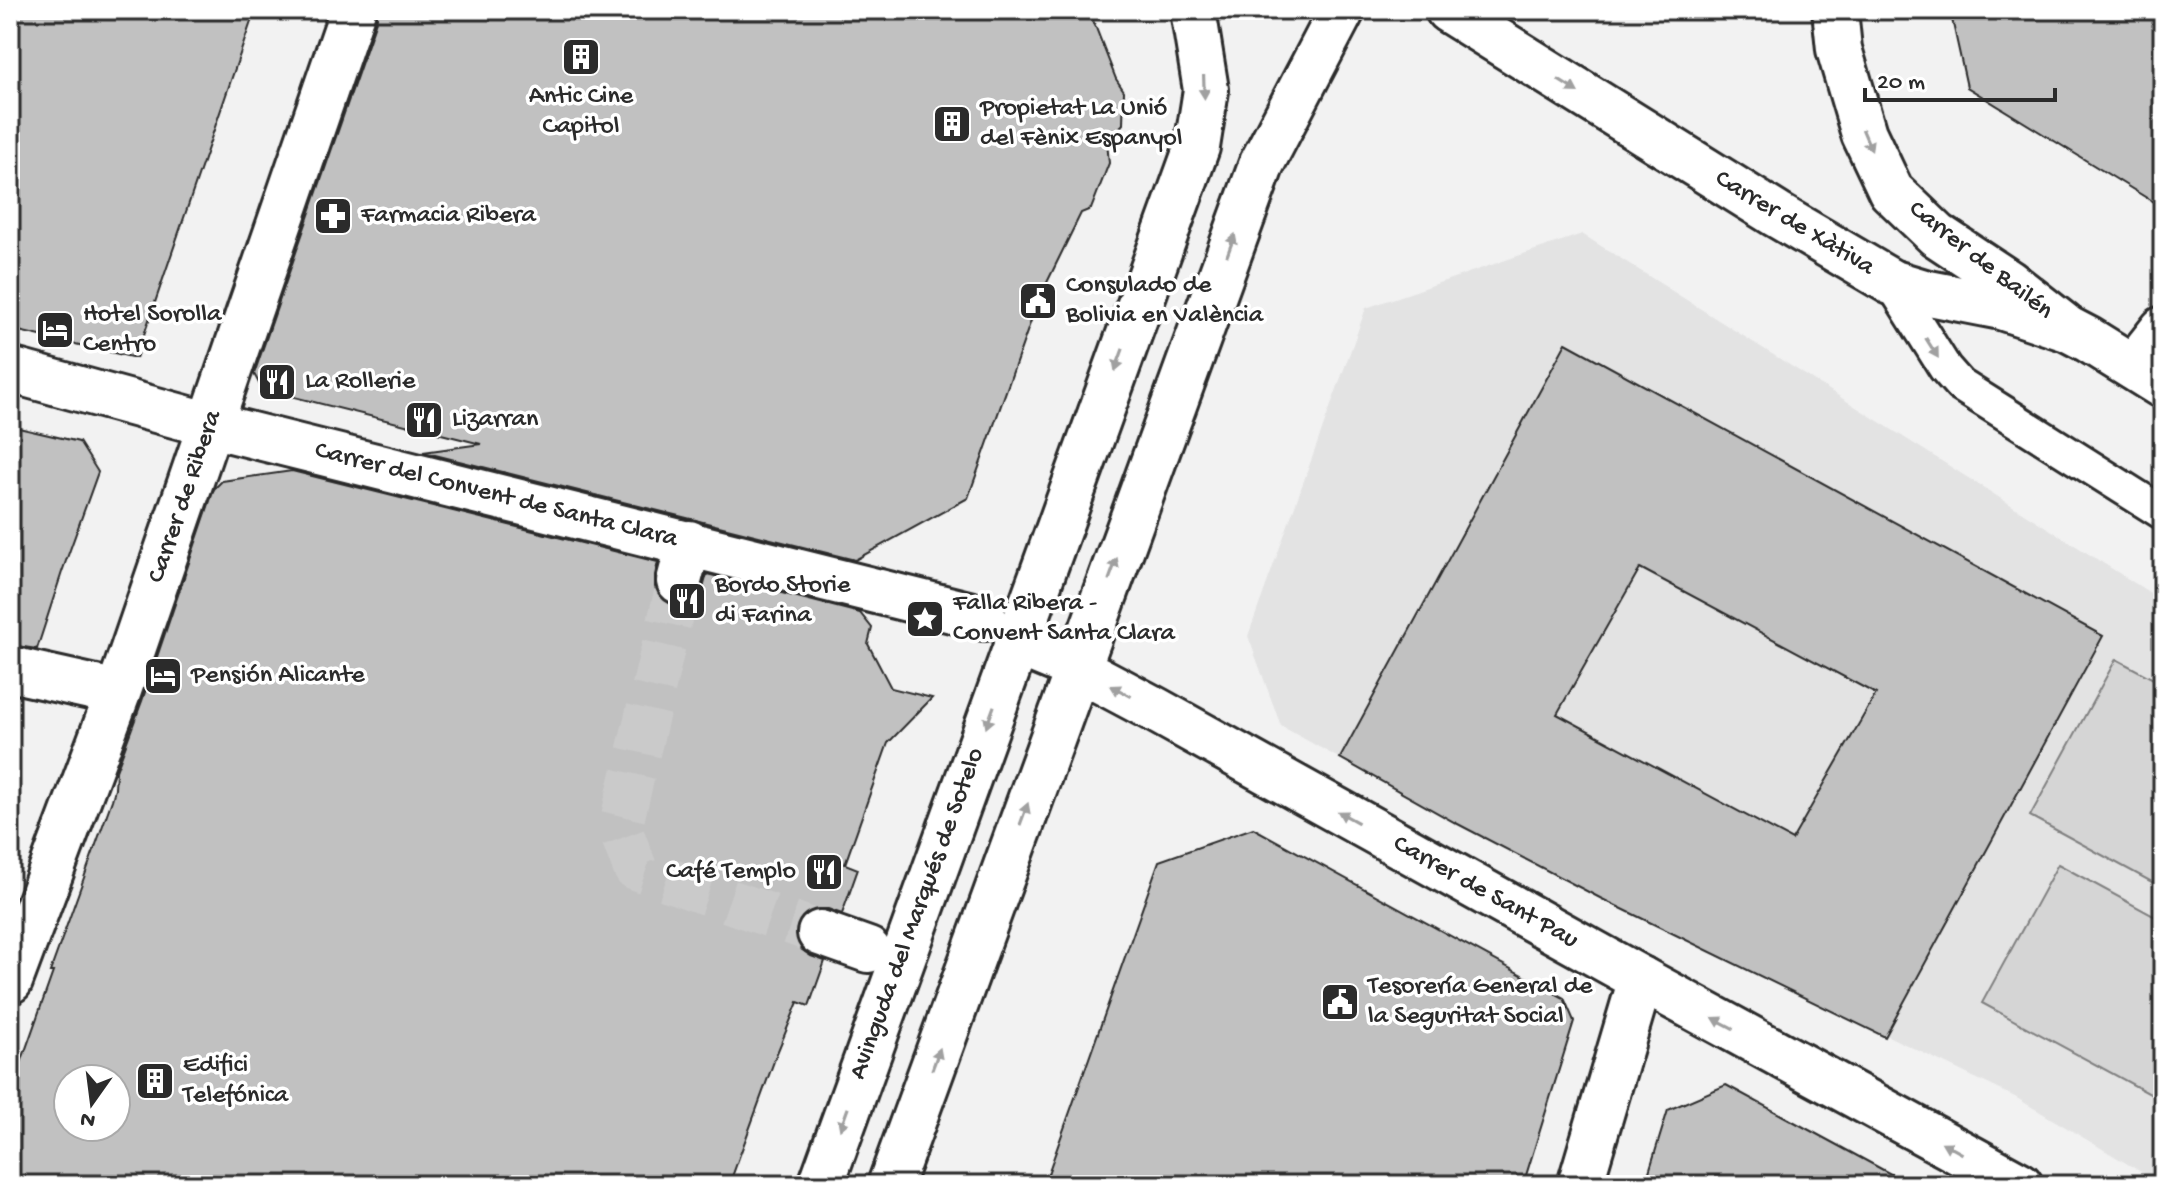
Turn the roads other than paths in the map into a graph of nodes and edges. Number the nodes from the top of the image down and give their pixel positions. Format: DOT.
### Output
graph roads {
  1 [pos="353,10"];
  2 [pos="1193,10"];
  3 [pos="1342,10"];
  4 [pos="1448,10"];
  5 [pos="1835,10"];
  6 [pos="1891,282"];
  7 [pos="2068,329"];
  8 [pos="2163,329"];
  9 [pos="10,370"];
  10 [pos="2148,377"];
  11 [pos="211,425"];
  12 [pos="2163,513"];
  13 [pos="1000,631"];
  14 [pos="1077,668"];
  15 [pos="10,669"];
  16 [pos="118,693"];
  17 [pos="820,933"];
  18 [pos="868,950"];
  19 [pos="1641,979"];
  20 [pos="10,981"];
  21 [pos="821,1185"];
  22 [pos="890,1185"];
  23 [pos="1580,1185"];
  24 [pos="2020,1185"];
  1 -- 11 [label="street, Carrer de Ribera"];
  2 -- 13 [label="street, Avinguda del Marqués de Sotelo, one-way"];
  14 -- 3 [label="street, one-way"];
  4 -- 6 [label="street, Carrer de Xàtiva, one-way"];
  5 -- 7 [label="street, Carrer de Bailén, one-way"];
  6 -- 7 [label="street, Carrer de Xàtiva"];
  6 -- 12 [label="lane, one-way"];
  7 -- 10 [label="street, Carrer de Xàtiva"];
  8 -- 10 [label="street"];
  9 -- 11 [label="street, Carrer del Convent de Santa Clara"];
  11 -- 13 [label="street, Carrer del Convent de Santa Clara"];
  11 -- 16 [label="street, Carrer de Ribera"];
  13 -- 14 [label="street"];
  13 -- 21 [label="street, Avinguda del Marqués de Sotelo, one-way"];
  19 -- 14 [label="street, Carrer de Sant Pau, one-way"];
  22 -- 14 [label="street, one-way"];
  15 -- 16 [label="street"];
  16 -- 20 [label="street, Carrer de Ribera"];
  17 -- 18 [label="street"];
  19 -- 23 [label="street"];
  24 -- 19 [label="street, Carrer de Sant Pau, one-way"];
}
